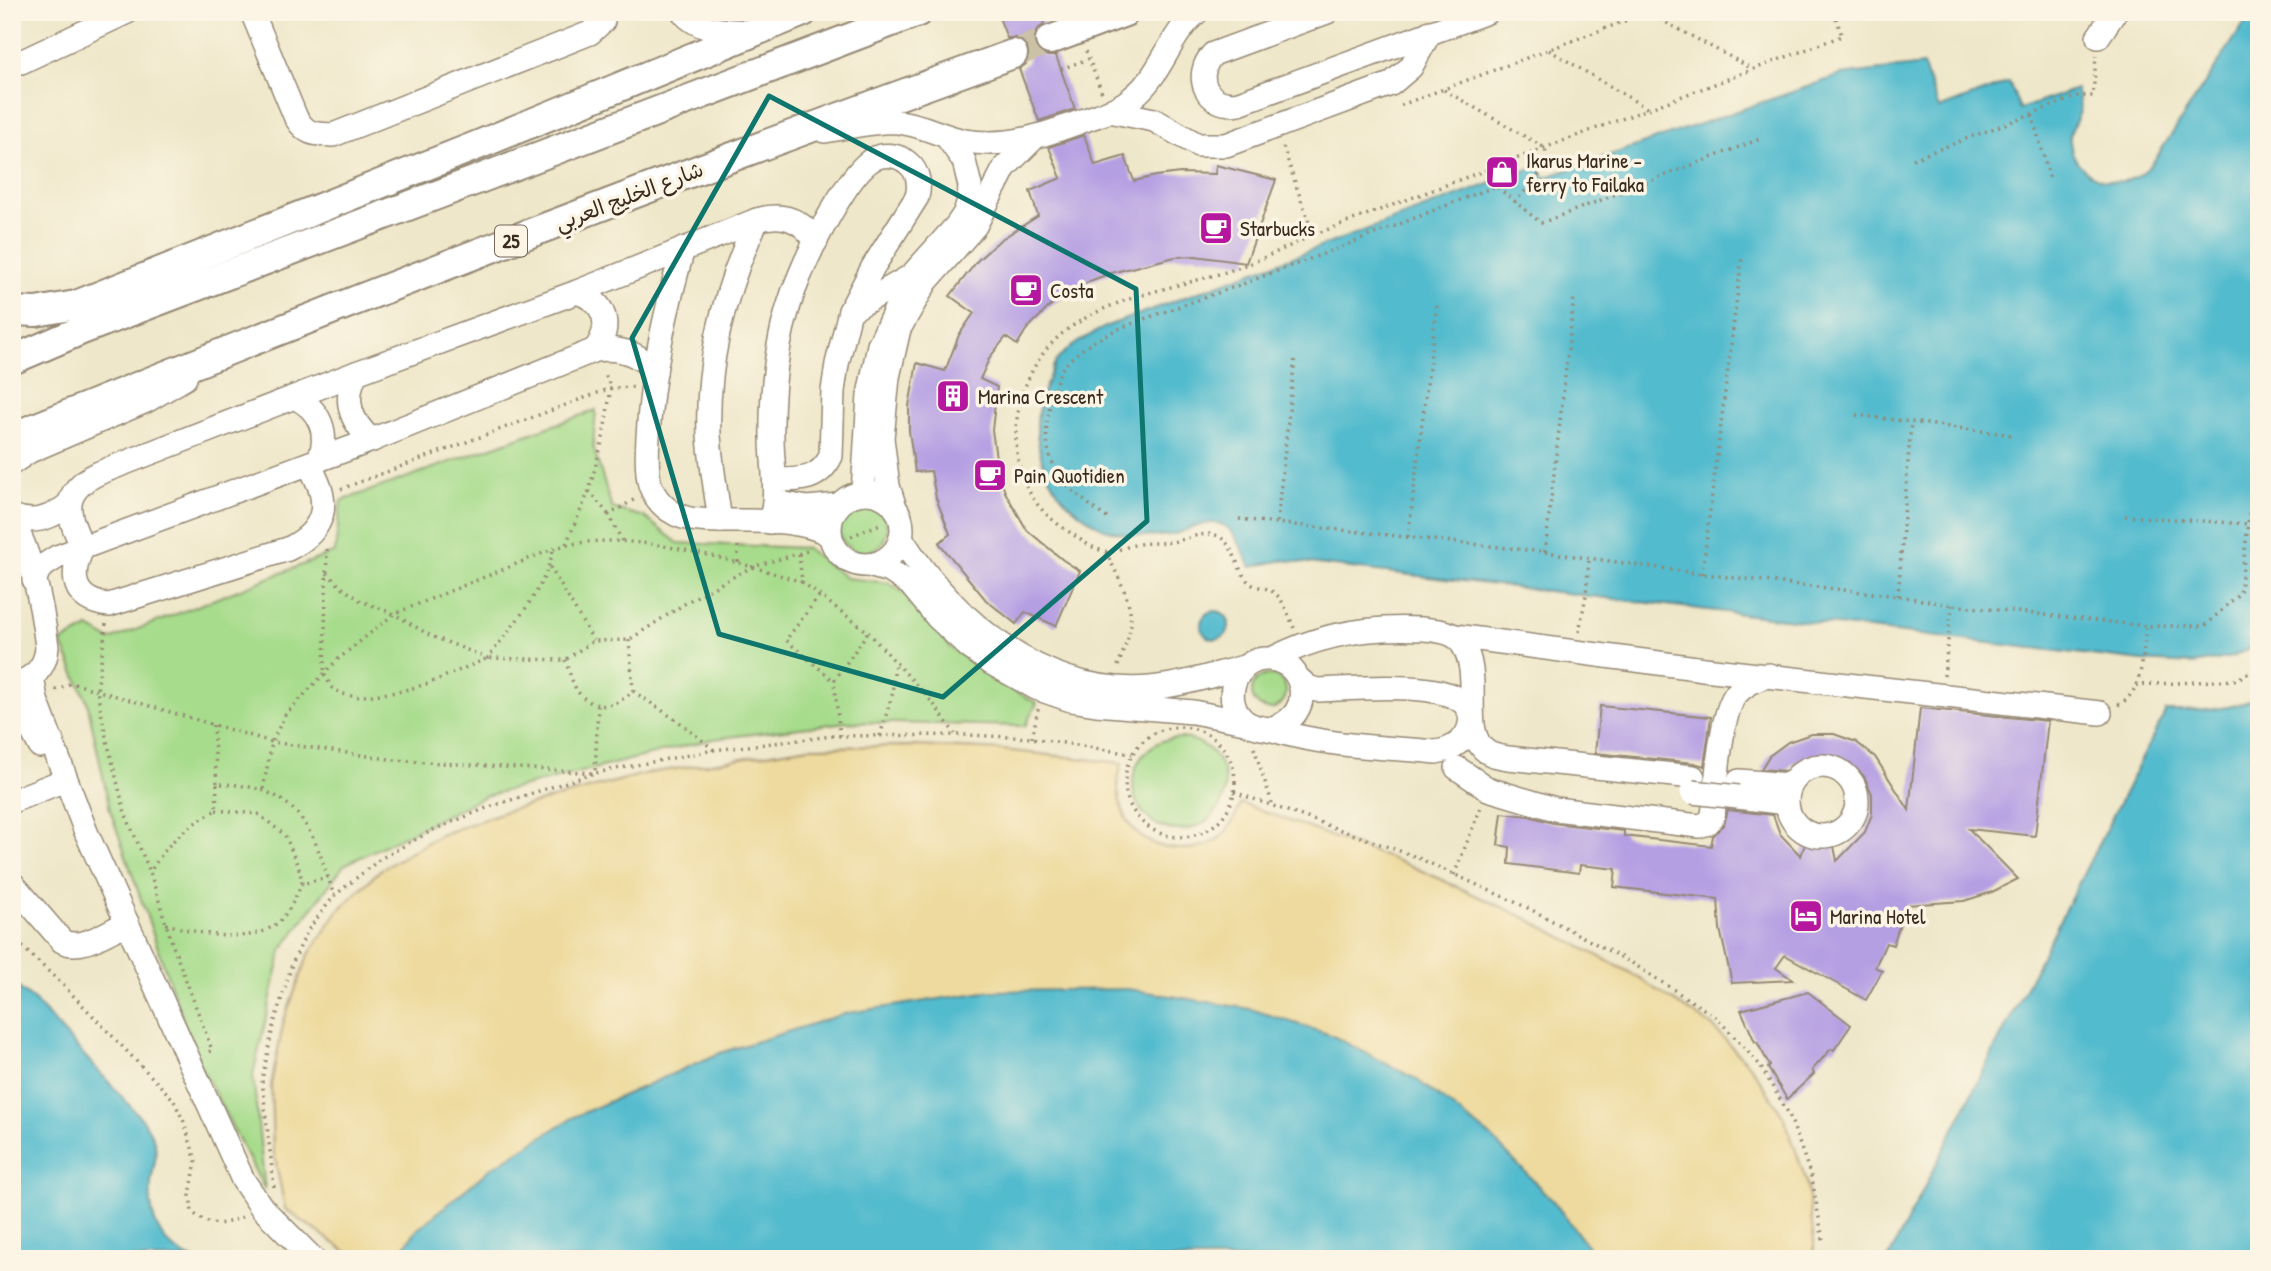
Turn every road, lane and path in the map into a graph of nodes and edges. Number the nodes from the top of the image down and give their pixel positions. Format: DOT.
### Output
graph roads {
  1 [pos="127,12"];
  2 [pos="252,12"];
  3 [pos="604,12"];
  4 [pos="683,12"];
  5 [pos="803,12"];
  6 [pos="918,12"];
  7 [pos="1125,12"];
  8 [pos="1197,12"];
  9 [pos="1328,12"];
  10 [pos="1487,12"];
  11 [pos="1649,12"];
  12 [pos="1833,12"];
  13 [pos="2115,12"];
  14 [pos="1460,17"];
  15 [pos="1078,29"];
  16 [pos="749,32"];
  17 [pos="1430,32"];
  18 [pos="2098,37"];
  19 [pos="1050,40"];
  20 [pos="1549,50"];
  21 [pos="1013,54"];
  22 [pos="1089,59"];
  23 [pos="21,62"];
  24 [pos="1060,69"];
  25 [pos="1753,69"];
  26 [pos="1443,89"];
  27 [pos="1394,107"];
  28 [pos="1648,109"];
  29 [pos="1109,111"];
  30 [pos="2032,115"];
  31 [pos="1276,127"];
  32 [pos="947,137"];
  33 [pos="779,138"];
  34 [pos="1033,139"];
  35 [pos="1760,139"];
  36 [pos="478,145"];
  37 [pos="1545,148"];
  38 [pos="1913,159"];
  39 [pos="2050,179"];
  40 [pos="1515,202"];
  41 [pos="757,220"];
  42 [pos="338,232"];
  43 [pos="1313,235"];
  44 [pos="816,241"];
  45 [pos="683,249"];
  46 [pos="1742,257"];
  47 [pos="911,276"];
  48 [pos="216,279"];
  49 [pos="577,292"];
  50 [pos="95,298"];
  51 [pos="1574,298"];
  52 [pos="1437,304"];
  53 [pos="12,311"];
  54 [pos="850,311"];
  55 [pos="245,343"];
  56 [pos="595,350"];
  57 [pos="1294,357"];
  58 [pos="12,360"];
  59 [pos="356,373"];
  60 [pos="654,378"];
  61 [pos="611,388"];
  62 [pos="294,397"];
  63 [pos="1856,415"];
  64 [pos="1911,422"];
  65 [pos="2259,429"];
  66 [pos="2013,435"];
  67 [pos="12,437"];
  68 [pos="373,440"];
  69 [pos="314,462"];
  70 [pos="12,463"];
  71 [pos="652,488"];
  72 [pos="589,491"];
  73 [pos="863,493"];
  74 [pos="323,496"];
  75 [pos="774,501"];
  76 [pos="69,504"];
  77 [pos="839,505"];
  78 [pos="895,508"];
  79 [pos="609,515"];
  80 [pos="2125,516"];
  81 [pos="12,517"];
  82 [pos="1107,518"];
  83 [pos="1239,519"];
  84 [pos="720,521"];
  85 [pos="1277,522"];
  86 [pos="319,523"];
  87 [pos="2248,524"];
  88 [pos="830,535"];
  89 [pos="738,537"];
  90 [pos="1408,537"];
  91 [pos="901,538"];
  92 [pos="622,541"];
  93 [pos="566,544"];
  94 [pos="83,547"];
  95 [pos="553,549"];
  96 [pos="1545,551"];
  97 [pos="1106,552"];
  98 [pos="799,554"];
  99 [pos="1589,558"];
  100 [pos="738,562"];
  101 [pos="868,565"];
  102 [pos="550,567"];
  103 [pos="752,567"];
  104 [pos="327,573"];
  105 [pos="1702,574"];
  106 [pos="34,580"];
  107 [pos="802,582"];
  108 [pos="819,596"];
  109 [pos="1898,596"];
  110 [pos="108,605"];
  111 [pos="1952,605"];
  112 [pos="394,614"];
  113 [pos="2146,626"];
  114 [pos="867,632"];
  115 [pos="1455,636"];
  116 [pos="593,640"];
  117 [pos="629,640"];
  118 [pos="1510,642"];
  119 [pos="1303,645"];
  120 [pos="1575,651"];
  121 [pos="488,658"];
  122 [pos="1272,659"];
  123 [pos="565,660"];
  124 [pos="895,663"];
  125 [pos="1244,667"];
  126 [pos="2259,668"];
  127 [pos="1704,669"];
  128 [pos="324,674"];
  129 [pos="1769,675"];
  130 [pos="1474,678"];
  131 [pos="1299,679"];
  132 [pos="21,681"];
  133 [pos="834,681"];
  134 [pos="2136,685"];
  135 [pos="1111,687"];
  136 [pos="1043,690"];
  137 [pos="97,691"];
  138 [pos="634,691"];
  139 [pos="1941,695"];
  140 [pos="36,699"];
  141 [pos="598,706"];
  142 [pos="2100,713"];
  143 [pos="1727,714"];
  144 [pos="1472,716"];
  145 [pos="1245,722"];
  146 [pos="213,725"];
  147 [pos="1269,729"];
  148 [pos="956,735"];
  149 [pos="840,736"];
  150 [pos="880,736"];
  151 [pos="1032,738"];
  152 [pos="272,743"];
  153 [pos="714,750"];
  154 [pos="1436,752"];
  155 [pos="1132,754"];
  156 [pos="1457,768"];
  157 [pos="595,773"];
  158 [pos="60,782"];
  159 [pos="217,784"];
  160 [pos="1693,785"];
  161 [pos="263,789"];
  162 [pos="1488,789"];
  163 [pos="1234,792"];
  164 [pos="1788,794"];
  165 [pos="12,801"];
  166 [pos="1273,806"];
  167 [pos="216,810"];
  168 [pos="86,832"];
  169 [pos="150,872"];
  170 [pos="1454,875"];
  171 [pos="328,877"];
  172 [pos="12,883"];
  173 [pos="302,884"];
  174 [pos="334,896"];
  175 [pos="127,923"];
  176 [pos="166,924"];
  177 [pos="12,937"];
  178 [pos="188,1062"];
  179 [pos="262,1209"];
  180 [pos="1823,1240"];
  181 [pos="313,1259"];
  1 -- 23 [label="street"];
  2 -- 3 [label="street"];
  4 -- 16 [label="street"];
  5 -- 16 [label="main road"];
  6 -- 42 [label="main road"];
  7 -- 15 [label="main road"];
  8 -- 29 [label="street"];
  9 -- 17 [label="street"];
  10 -- 14 [label="street"];
  11 -- 20 [label="path"];
  11 -- 25 [label="path"];
  12 -- 25 [label="path"];
  13 -- 18 [label="street"];
  14 -- 17 [label="street"];
  15 -- 19 [label="main road"];
  15 -- 22 [label="path"];
  16 -- 36 [label="main road"];
  17 -- 31 [label="street"];
  18 -- 30 [label="path"];
  20 -- 26 [label="path"];
  20 -- 28 [label="path"];
  21 -- 33 [label="main road, شارع الخليج العربي / 25"];
  22 -- 24 [label="path"];
  22 -- 29 [label="path"];
  25 -- 28 [label="path"];
  26 -- 27 [label="path"];
  26 -- 37 [label="path"];
  28 -- 37 [label="path"];
  29 -- 31 [label="street"];
  29 -- 34 [label="street"];
  30 -- 38 [label="path"];
  30 -- 39 [label="path"];
  31 -- 43 [label="path"];
  32 -- 33 [label="street"];
  32 -- 34 [label="street"];
  32 -- 47 [label="street"];
  33 -- 55 [label="main road, شارع الخليج العربي / 25"];
  34 -- 78 [label="street"];
  35 -- 40 [label="path"];
  36 -- 42 [label="main road"];
  36 -- 50 [label="main road"];
  37 -- 40 [label="path"];
  37 -- 43 [label="path"];
  40 -- 82 [label="path"];
  41 -- 44 [label="street"];
  41 -- 45 [label="street"];
  41 -- 84 [label="street"];
  42 -- 48 [label="main road"];
  43 -- 97 [label="path"];
  44 -- 54 [label="street"];
  44 -- 75 [label="street"];
  45 -- 49 [label="street"];
  45 -- 60 [label="street"];
  46 -- 105 [label="path"];
  47 -- 54 [label="street"];
  47 -- 73 [label="street"];
  48 -- 50 [label="main road"];
  48 -- 58 [label="main road"];
  49 -- 56 [label="street"];
  49 -- 59 [label="street"];
  50 -- 53 [label="main road"];
  51 -- 96 [label="path"];
  52 -- 90 [label="path"];
  54 -- 75 [label="street"];
  55 -- 67 [label="main road, شارع الخليج العربي / 25"];
  55 -- 70 [label="street"];
  56 -- 60 [label="street"];
  56 -- 61 [label="path"];
  56 -- 68 [label="street"];
  57 -- 85 [label="path"];
  59 -- 62 [label="street"];
  59 -- 68 [label="street"];
  60 -- 61 [label="path"];
  60 -- 71 [label="street"];
  61 -- 72 [label="path"];
  61 -- 74 [label="path"];
  62 -- 69 [label="street"];
  62 -- 76 [label="street"];
  63 -- 64 [label="path"];
  64 -- 66 [label="path"];
  64 -- 109 [label="path"];
  65 -- 87 [label="path"];
  68 -- 69 [label="street"];
  69 -- 74 [label="street"];
  69 -- 94 [label="street"];
  71 -- 79 [label="path"];
  71 -- 84 [label="street"];
  72 -- 79 [label="path"];
  72 -- 93 [label="path"];
  73 -- 77 [label="street"];
  73 -- 78 [label="street"];
  74 -- 86 [label="street"];
  75 -- 77 [label="street"];
  75 -- 84 [label="street"];
  75 -- 88 [label="street"];
  76 -- 81 [label="street"];
  76 -- 94 [label="street"];
  77 -- 88 [label="street"];
  78 -- 91 [label="street"];
  79 -- 92 [label="path"];
  80 -- 87 [label="path"];
  81 -- 106 [label="street"];
  83 -- 85 [label="path"];
  85 -- 90 [label="path"];
  86 -- 104 [label="path"];
  86 -- 110 [label="street"];
  87 -- 113 [label="path"];
  88 -- 101 [label="street"];
  89 -- 100 [label="path"];
  90 -- 96 [label="path"];
  91 -- 101 [label="street"];
  91 -- 135 [label="street"];
  92 -- 93 [label="path"];
  92 -- 100 [label="path"];
  93 -- 95 [label="path"];
  94 -- 106 [label="street"];
  94 -- 110 [label="street"];
  95 -- 102 [label="path"];
  95 -- 112 [label="path"];
  96 -- 99 [label="path"];
  97 -- 119 [label="path"];
  97 -- 135 [label="path"];
  98 -- 107 [label="path"];
  99 -- 105 [label="path"];
  99 -- 120 [label="path"];
  100 -- 103 [label="path"];
  101 -- 136 [label="street"];
  102 -- 116 [label="path"];
  102 -- 121 [label="path"];
  103 -- 107 [label="path"];
  103 -- 117 [label="path"];
  104 -- 112 [label="path"];
  104 -- 128 [label="path"];
  105 -- 109 [label="path"];
  106 -- 132 [label="street"];
  107 -- 108 [label="path"];
  108 -- 114 [label="path"];
  108 -- 133 [label="path"];
  109 -- 111 [label="path"];
  110 -- 137 [label="path"];
  111 -- 113 [label="path"];
  111 -- 139 [label="path"];
  112 -- 121 [label="path"];
  112 -- 128 [label="path"];
  113 -- 134 [label="path"];
  114 -- 124 [label="path"];
  114 -- 133 [label="path"];
  115 -- 118 [label="street"];
  115 -- 119 [label="street"];
  115 -- 130 [label="street"];
  116 -- 117 [label="path"];
  116 -- 123 [label="path"];
  117 -- 138 [label="path"];
  118 -- 120 [label="street"];
  118 -- 130 [label="street"];
  119 -- 122 [label="street"];
  120 -- 127 [label="street"];
  121 -- 123 [label="path"];
  121 -- 128 [label="path"];
  122 -- 125 [label="street"];
  122 -- 131 [label="street"];
  123 -- 141 [label="path"];
  124 -- 148 [label="path"];
  124 -- 150 [label="path"];
  125 -- 135 [label="street"];
  125 -- 145 [label="street"];
  126 -- 134 [label="path"];
  127 -- 129 [label="street"];
  127 -- 143 [label="street"];
  128 -- 152 [label="path"];
  129 -- 139 [label="street"];
  129 -- 143 [label="street"];
  130 -- 144 [label="street"];
  131 -- 144 [label="street"];
  131 -- 147 [label="street"];
  132 -- 140 [label="street"];
  132 -- 158 [label="street"];
  133 -- 149 [label="path"];
  134 -- 142 [label="path"];
  136 -- 145 [label="street"];
  136 -- 151 [label="path"];
  137 -- 140 [label="path"];
  137 -- 146 [label="path"];
  137 -- 169 [label="path"];
  138 -- 141 [label="path"];
  138 -- 153 [label="path"];
  139 -- 142 [label="street"];
  140 -- 168 [label="street"];
  141 -- 157 [label="path"];
  143 -- 162 [label="street"];
  144 -- 154 [label="street"];
  144 -- 160 [label="street"];
  145 -- 147 [label="street"];
  145 -- 166 [label="path"];
  146 -- 152 [label="path"];
  146 -- 159 [label="path"];
  147 -- 154 [label="street"];
  148 -- 150 [label="path"];
  148 -- 151 [label="path"];
  149 -- 150 [label="path"];
  149 -- 153 [label="path"];
  151 -- 155 [label="path"];
  152 -- 157 [label="path"];
  152 -- 161 [label="path"];
  153 -- 157 [label="path"];
  154 -- 156 [label="street"];
  155 -- 163 [label="path"];
  155 -- 163 [label="path"];
  156 -- 160 [label="street"];
  156 -- 162 [label="street"];
  157 -- 174 [label="path"];
  158 -- 165 [label="street"];
  158 -- 168 [label="street"];
  159 -- 161 [label="path"];
  159 -- 167 [label="path"];
  160 -- 164 [label="street"];
  161 -- 171 [label="path"];
  162 -- 170 [label="path"];
  163 -- 166 [label="path"];
  166 -- 170 [label="path"];
  167 -- 169 [label="path"];
  167 -- 173 [label="path"];
  168 -- 175 [label="street"];
  169 -- 176 [label="path"];
  170 -- 180 [label="path"];
  171 -- 173 [label="path"];
  171 -- 174 [label="path"];
  172 -- 175 [label="street"];
  173 -- 176 [label="path"];
  174 -- 179 [label="path"];
  175 -- 178 [label="street"];
  176 -- 178 [label="path"];
  177 -- 179 [label="path"];
  178 -- 179 [label="street"];
  179 -- 181 [label="street"];
}
